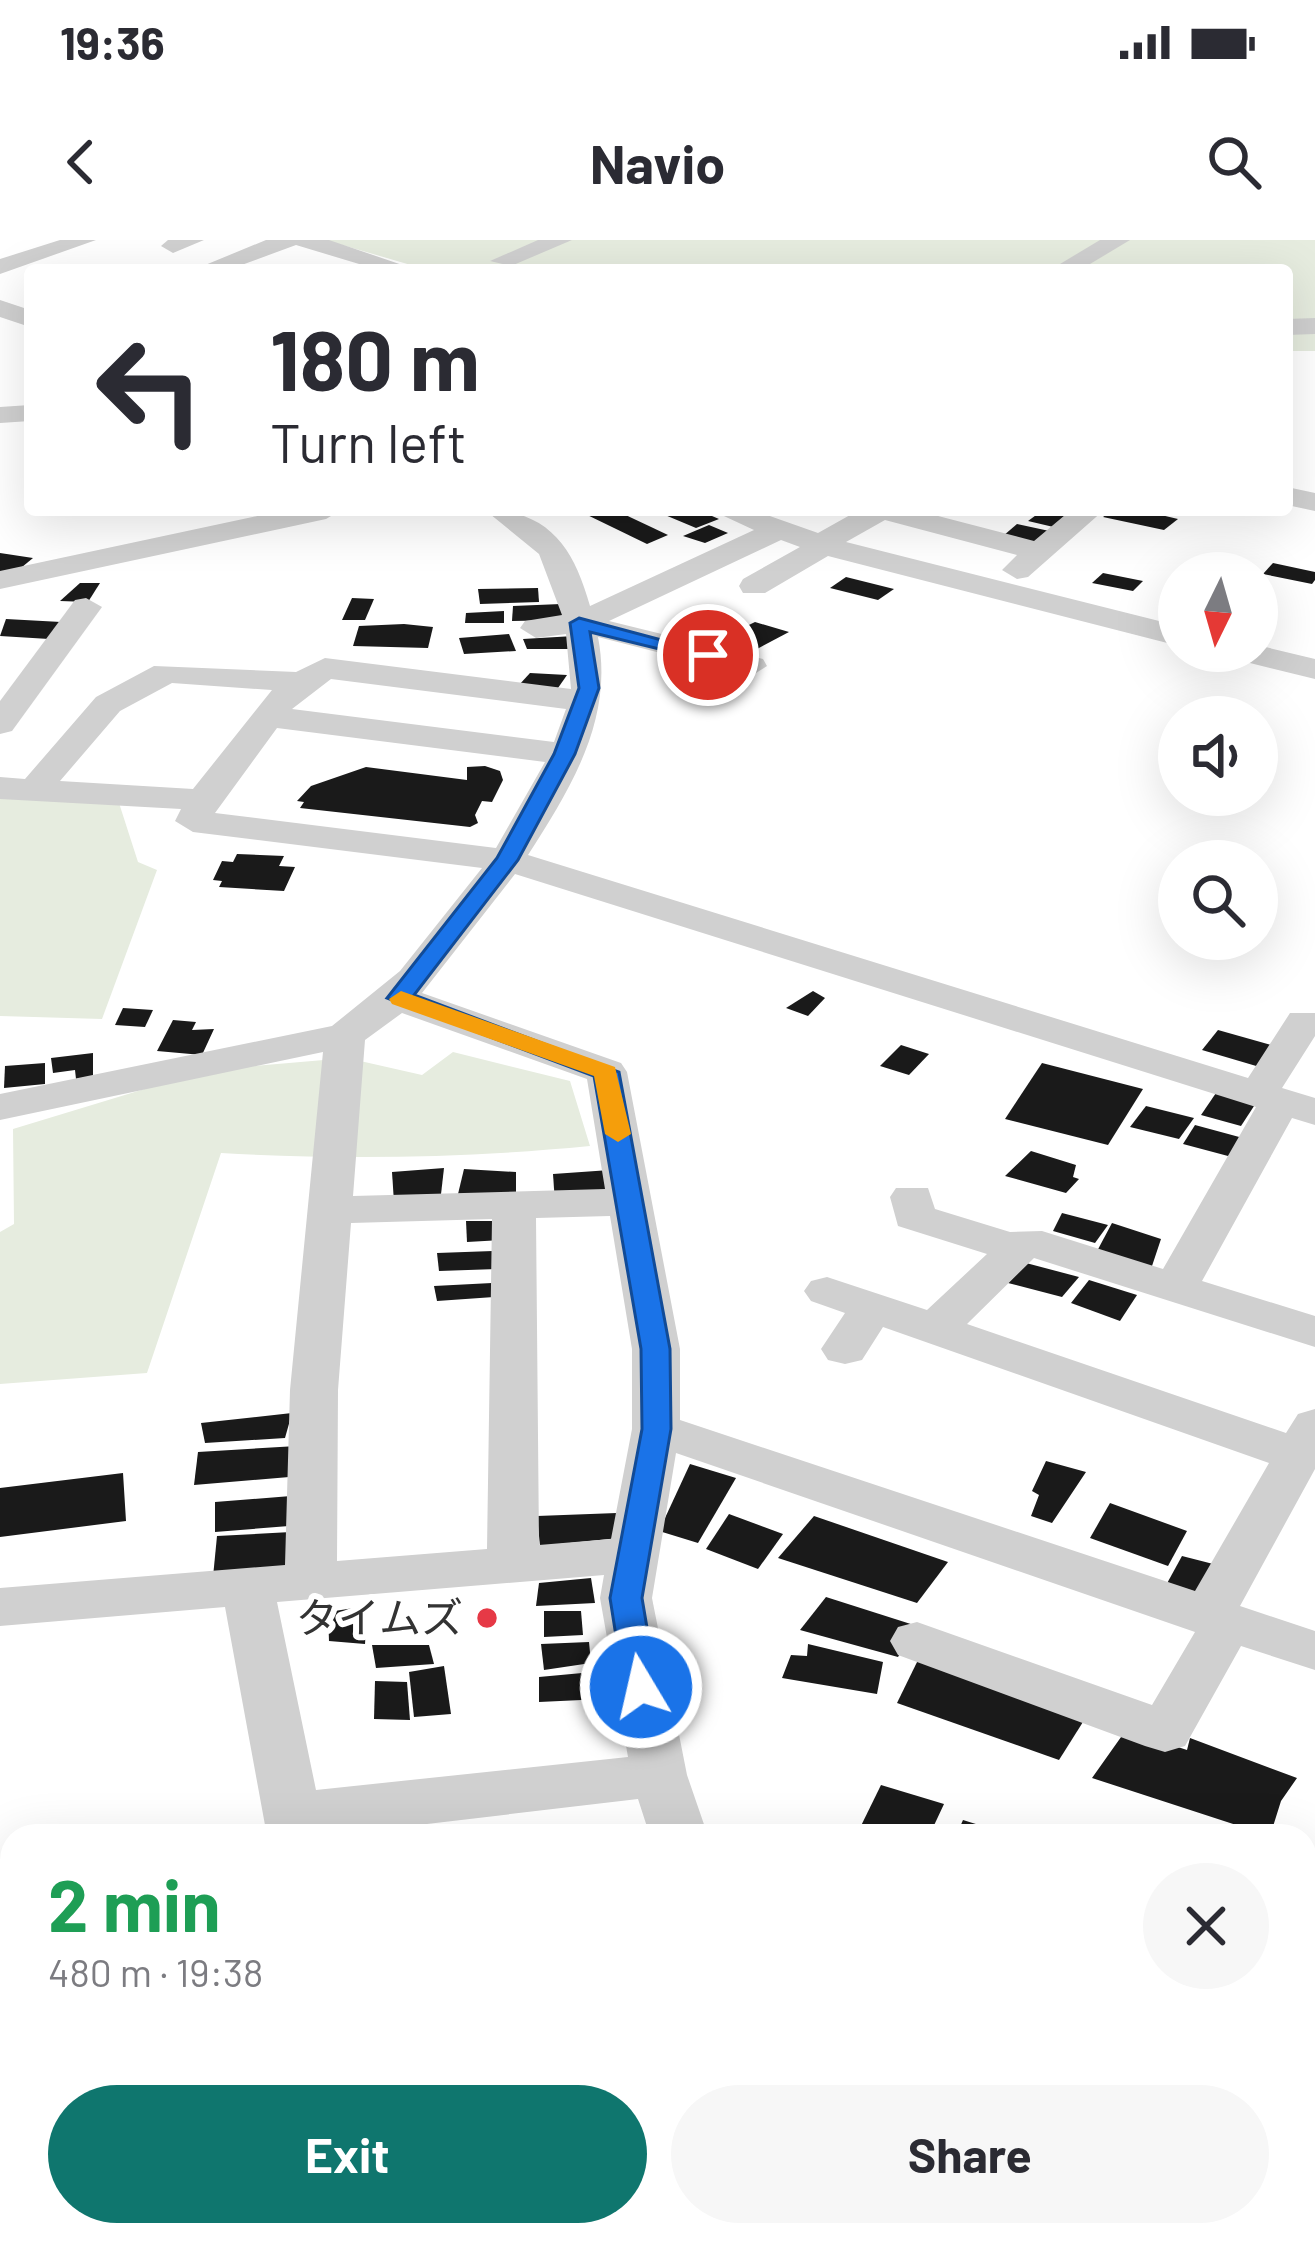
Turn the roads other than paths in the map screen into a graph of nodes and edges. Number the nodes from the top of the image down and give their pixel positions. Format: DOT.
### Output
graph roads {
  1 [pos="84,240"];
  2 [pos="288,240"];
  3 [pos="304,240"];
  4 [pos="560,240"];
  5 [pos="1118,240"];
  6 [pos="335,250"];
  7 [pos="502,261"];
  8 [pos="222,264"];
  9 [pos="296,264"];
  10 [pos="384,264"];
  11 [pos="1073,264"];
  12 [pos="0,267"];
  13 [pos="171,516"];
  14 [pos="298,516"];
  15 [pos="508,516"];
  16 [pos="739,516"];
  17 [pos="871,516"];
  18 [pos="904,516"];
  19 [pos="1082,516"];
  20 [pos="776,532"];
  21 [pos="822,545"];
  22 [pos="1039,551"];
  23 [pos="124,554"];
  24 [pos="0,580"];
  25 [pos="754,586"];
  26 [pos="994,591"];
  27 [pos="86,608"];
  28 [pos="579,623"];
  29 [pos="536,628"];
  30 [pos="1158,631"];
  31 [pos="1278,660"];
  32 [pos="751,666"];
  33 [pos="1315,669"];
  34 [pos="297,682"];
  35 [pos="585,701"];
  36 [pos="272,717"];
  37 [pos="0,724"];
  38 [pos="564,754"];
  39 [pos="16,789"];
  40 [pos="203,800"];
  41 [pos="507,860"];
  42 [pos="399,998"];
  43 [pos="1304,1022"];
  44 [pos="344,1034"];
  45 [pos="1284,1103"];
  46 [pos="0,1107"];
  47 [pos="913,1197"];
  48 [pos="631,1202"];
  49 [pos="514,1205"];
  50 [pos="328,1210"];
  51 [pos="1015,1248"];
  52 [pos="1177,1286"];
  53 [pos="827,1291"];
  54 [pos="872,1307"];
  55 [pos="935,1329"];
  56 [pos="1315,1332"];
  57 [pos="845,1349"];
  58 [pos="656,1429"];
  59 [pos="1306,1440"];
  60 [pos="630,1556"];
  61 [pos="513,1565"];
  62 [pos="311,1582"];
  63 [pos="248,1587"];
  64 [pos="0,1607"];
  65 [pos="1217,1620"];
  66 [pos="917,1641"];
  67 [pos="1315,1651"];
  68 [pos="658,1775"];
  69 [pos="293,1824"];
  70 [pos="300,1824"];
  71 [pos="675,1824"];
  1 -- 12 [label="street"];
  2 -- 8 [label="street"];
  3 -- 6 [label="street"];
  4 -- 7 [label="street"];
  5 -- 11 [label="street"];
  6 -- 9 [label="street"];
  6 -- 10 [label="street"];
  13 -- 23 [label="street"];
  14 -- 23 [label="street"];
  15 -- 28 [label="street"];
  16 -- 20 [label="street"];
  17 -- 21 [label="street"];
  18 -- 22 [label="street"];
  19 -- 22 [label="street"];
  20 -- 21 [label="street"];
  20 -- 28 [label="street"];
  21 -- 25 [label="street"];
  21 -- 26 [label="street"];
  22 -- 26 [label="street"];
  23 -- 24 [label="street"];
  26 -- 30 [label="street"];
  27 -- 37 [label="street"];
  28 -- 29 [label="street"];
  28 -- 32 [label="street"];
  28 -- 35 [label="street"];
  31 -- 33 [label="street"];
  34 -- 35 [label="street"];
  34 -- 36 [label="street"];
  34 -- 39 [label="street"];
  35 -- 38 [label="street"];
  36 -- 38 [label="street"];
  36 -- 40 [label="street"];
  38 -- 41 [label="street"];
  39 -- 40 [label="street"];
  40 -- 41 [label="street"];
  41 -- 42 [label="street"];
  41 -- 45 [label="street"];
  42 -- 44 [label="street"];
  42 -- 48 [label="street"];
  43 -- 45 [label="street"];
  44 -- 46 [label="street"];
  44 -- 50 [label="street"];
  45 -- 52 [label="street"];
  47 -- 51 [label="street"];
  48 -- 49 [label="street"];
  48 -- 58 [label="street"];
  49 -- 50 [label="street"];
  49 -- 61 [label="street"];
  50 -- 62 [label="street"];
  51 -- 52 [label="street"];
  51 -- 55 [label="street"];
  52 -- 56 [label="street"];
  53 -- 54 [label="street"];
  54 -- 55 [label="street"];
  54 -- 57 [label="street"];
  55 -- 59 [label="street"];
  58 -- 60 [label="street"];
  58 -- 65 [label="street"];
  59 -- 65 [label="street"];
  60 -- 61 [label="street"];
  60 -- 68 [label="street"];
  61 -- 62 [label="street"];
  62 -- 63 [label="street"];
  63 -- 64 [label="street"];
  63 -- 69 [label="street"];
  65 -- 66 [label="street"];
  65 -- 67 [label="street"];
  68 -- 70 [label="street"];
  68 -- 71 [label="street"];
}
